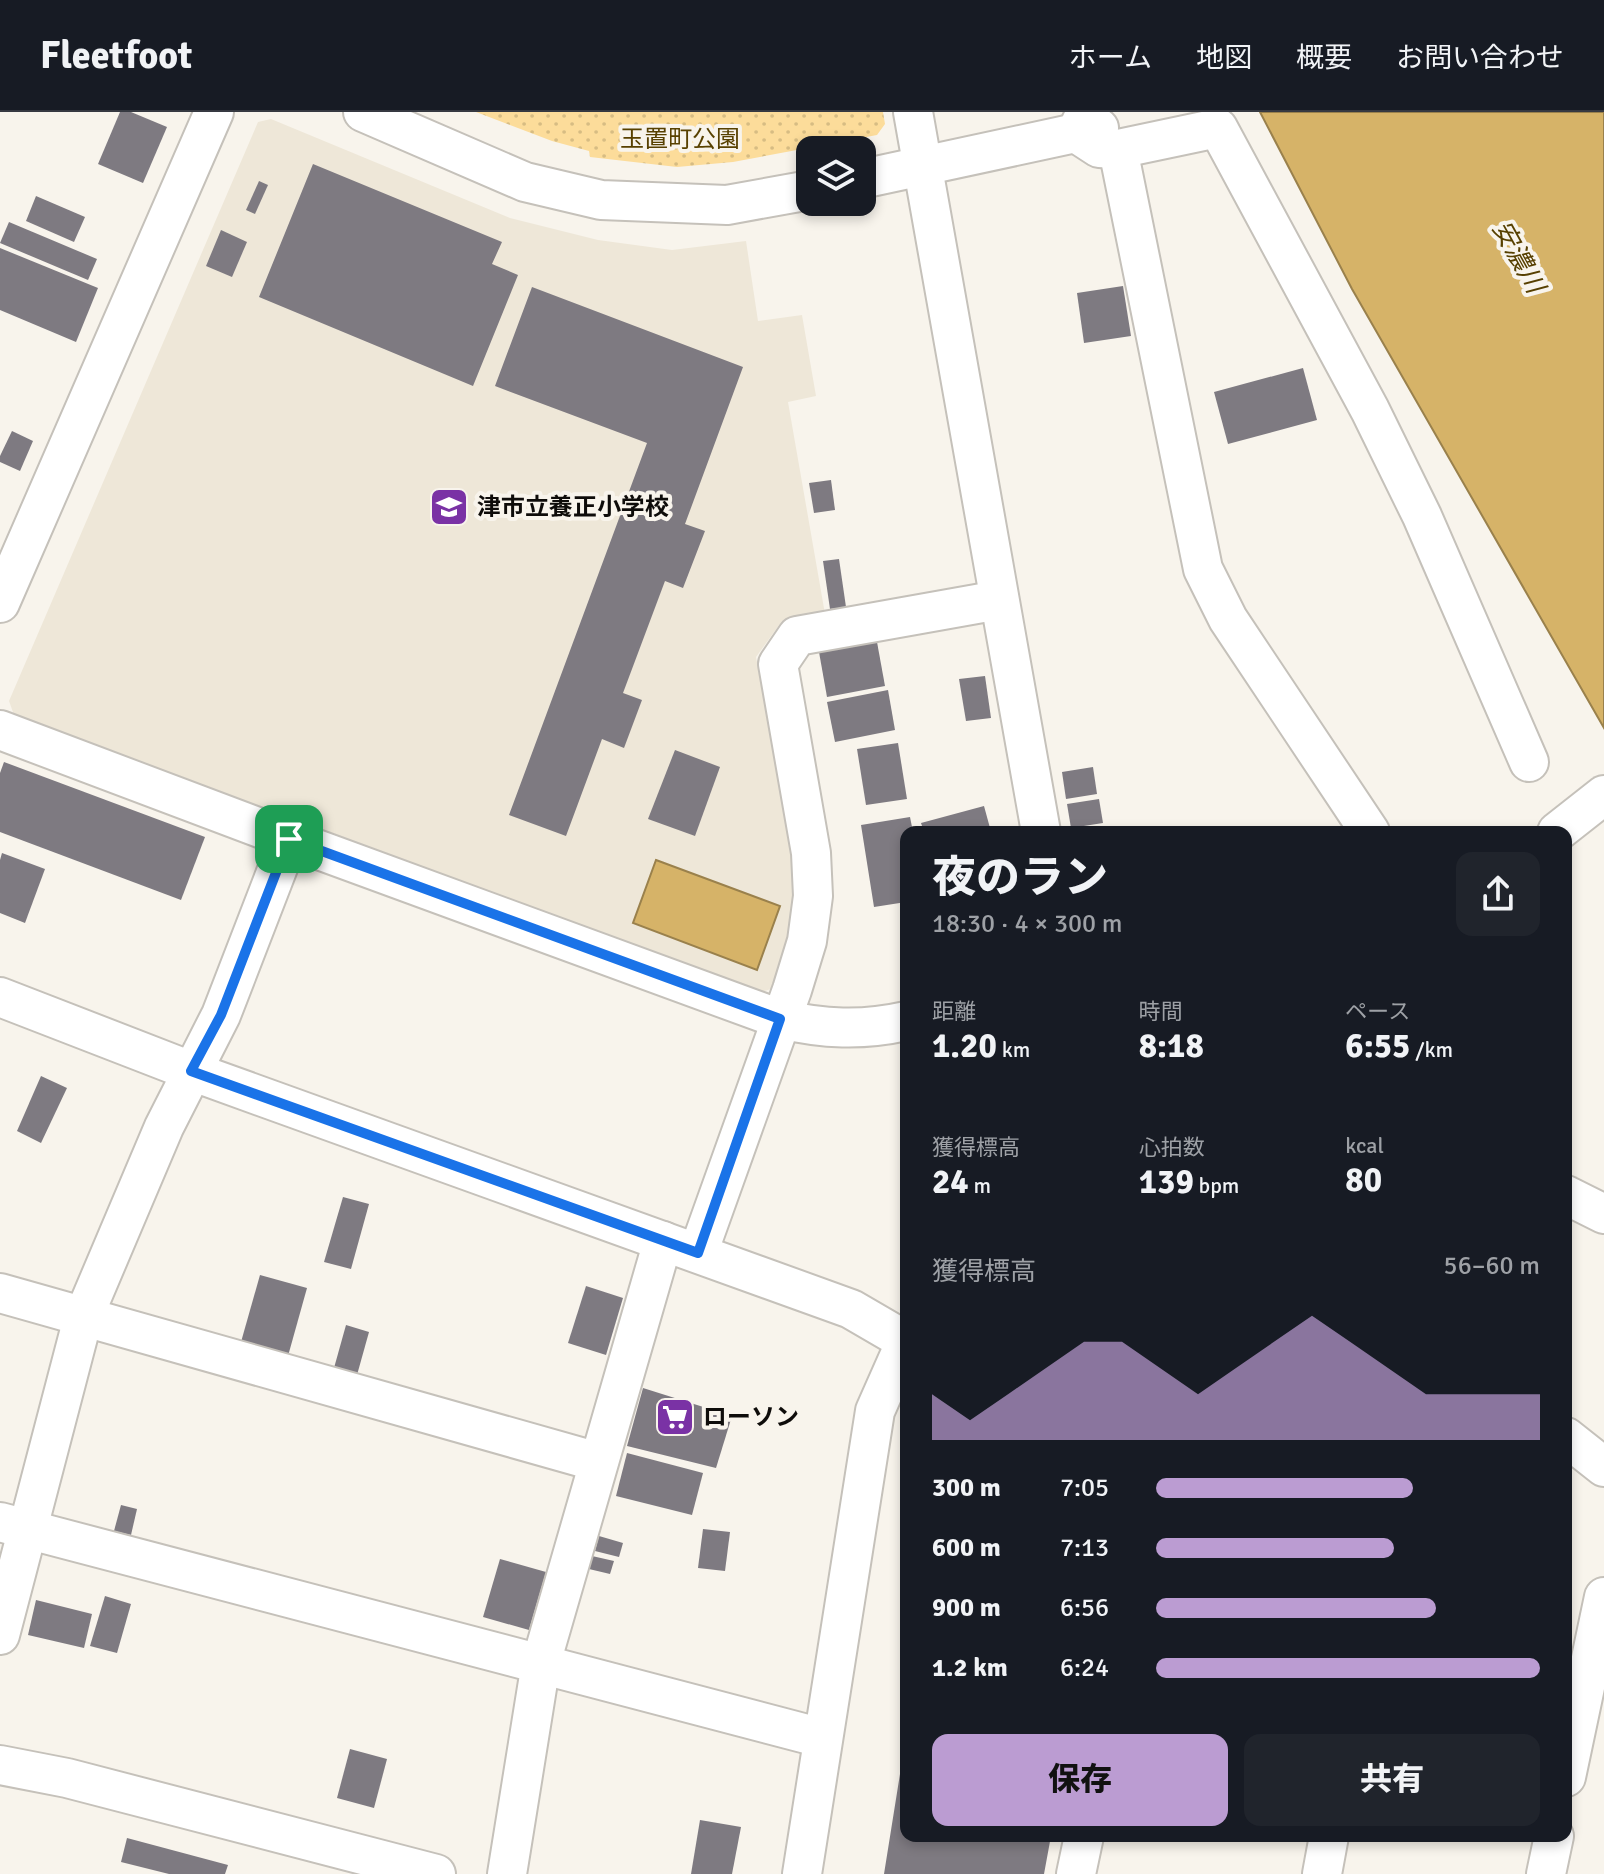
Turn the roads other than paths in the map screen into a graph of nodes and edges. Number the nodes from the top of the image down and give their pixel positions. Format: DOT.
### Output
graph roads {
  1 [pos="214,112"];
  2 [pos="363,112"];
  3 [pos="913,112"];
  4 [pos="1176,112"];
  5 [pos="1095,130"];
  6 [pos="924,166"];
  7 [pos="876,176"];
  8 [pos="796,193"];
  9 [pos="999,600"];
  10 [pos="0,603"];
  11 [pos="0,730"];
  12 [pos="1529,762"];
  13 [pos="1604,795"];
  14 [pos="1040,826"];
  15 [pos="1366,826"];
  16 [pos="1565,826"];
  17 [pos="289,839"];
  18 [pos="0,997"];
  19 [pos="780,1019"];
  20 [pos="900,1022"];
  21 [pos="191,1071"];
  22 [pos="1572,1198"];
  23 [pos="1604,1214"];
  24 [pos="681,1247"];
  25 [pos="0,1293"];
  26 [pos="83,1318"];
  27 [pos="900,1338"];
  28 [pos="900,1355"];
  29 [pos="1572,1442"];
  30 [pos="598,1462"];
  31 [pos="1604,1467"];
  32 [pos="14,1526"];
  33 [pos="1604,1597"];
  34 [pos="0,1635"];
  35 [pos="541,1663"];
  36 [pos="822,1738"];
  37 [pos="1572,1749"];
  38 [pos="0,1765"];
  39 [pos="1083,1842"];
  40 [pos="1328,1842"];
  41 [pos="1553,1842"];
  42 [pos="436,1874"];
  43 [pos="507,1874"];
  44 [pos="802,1874"];
  45 [pos="1076,1874"];
  46 [pos="1322,1874"];
  47 [pos="1546,1874"];
  1 -- 10 [label="street"];
  2 -- 8 [label="street"];
  3 -- 6 [label="street"];
  4 -- 5 [label="street"];
  5 -- 6 [label="street"];
  5 -- 12 [label="street"];
  5 -- 15 [label="street"];
  6 -- 7 [label="street"];
  6 -- 9 [label="street"];
  9 -- 14 [label="street"];
  9 -- 19 [label="street"];
  11 -- 17 [label="street"];
  13 -- 16 [label="street"];
  17 -- 19 [label="street"];
  17 -- 21 [label="street"];
  18 -- 21 [label="street"];
  19 -- 20 [label="street"];
  19 -- 24 [label="street"];
  21 -- 24 [label="street"];
  21 -- 26 [label="street"];
  22 -- 23 [label="street"];
  24 -- 27 [label="street"];
  24 -- 30 [label="street"];
  25 -- 26 [label="street"];
  26 -- 30 [label="street"];
  26 -- 32 [label="street"];
  28 -- 36 [label="street"];
  29 -- 31 [label="street"];
  30 -- 35 [label="street"];
  32 -- 34 [label="street"];
  32 -- 35 [label="street"];
  33 -- 37 [label="street"];
  35 -- 36 [label="street"];
  35 -- 43 [label="street"];
  36 -- 44 [label="street"];
  38 -- 42 [label="street"];
  39 -- 45 [label="street"];
  40 -- 46 [label="street"];
  41 -- 47 [label="street"];
}
